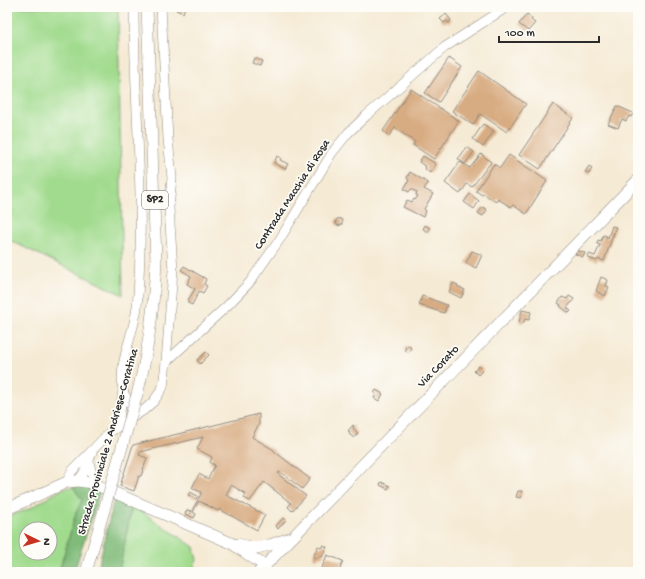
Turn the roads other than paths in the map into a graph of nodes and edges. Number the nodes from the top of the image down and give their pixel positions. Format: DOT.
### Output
graph roads {
  1 [pos="134,7"];
  2 [pos="147,7"];
  3 [pos="161,7"];
  4 [pos="507,7"];
  5 [pos="638,180"];
  6 [pos="166,362"];
  7 [pos="123,391"];
  8 [pos="144,410"];
  9 [pos="110,432"];
  10 [pos="94,449"];
  11 [pos="89,462"];
  12 [pos="73,482"];
  13 [pos="99,486"];
  14 [pos="7,509"];
  15 [pos="294,536"];
  16 [pos="96,538"];
  17 [pos="230,543"];
  18 [pos="256,548"];
  19 [pos="89,559"];
  20 [pos="262,569"];
  21 [pos="82,572"];
  22 [pos="86,572"];
  23 [pos="91,572"];
  1 -- 7 [label="street"];
  2 -- 16 [label="main road, Strada Provinciale 2 Andriese-Coratina / SP2, bridge"];
  3 -- 6 [label="street"];
  4 -- 6 [label="street, Contrada Macchia di Rosa"];
  5 -- 15 [label="main road, Via Corato"];
  6 -- 8 [label="street"];
  7 -- 8 [label="street"];
  7 -- 9 [label="street"];
  8 -- 9 [label="street"];
  9 -- 10 [label="street"];
  10 -- 11 [label="street"];
  10 -- 12 [label="street"];
  11 -- 12 [label="street"];
  11 -- 13 [label="street"];
  12 -- 13 [label="main road"];
  12 -- 14 [label="main road"];
  13 -- 17 [label="main road"];
  15 -- 18 [label="main road"];
  15 -- 20 [label="main road, Via Corato"];
  16 -- 19 [label="main road, Strada Provinciale 2 Andriese-Coratina / SP2"];
  16 -- 23 [label="main road"];
  17 -- 18 [label="main road"];
  17 -- 20 [label="main road"];
  18 -- 20 [label="main road"];
  19 -- 21 [label="main road"];
  19 -- 22 [label="main road, Strada Provinciale 2 Andriese-Coratina / SP2"];
}
